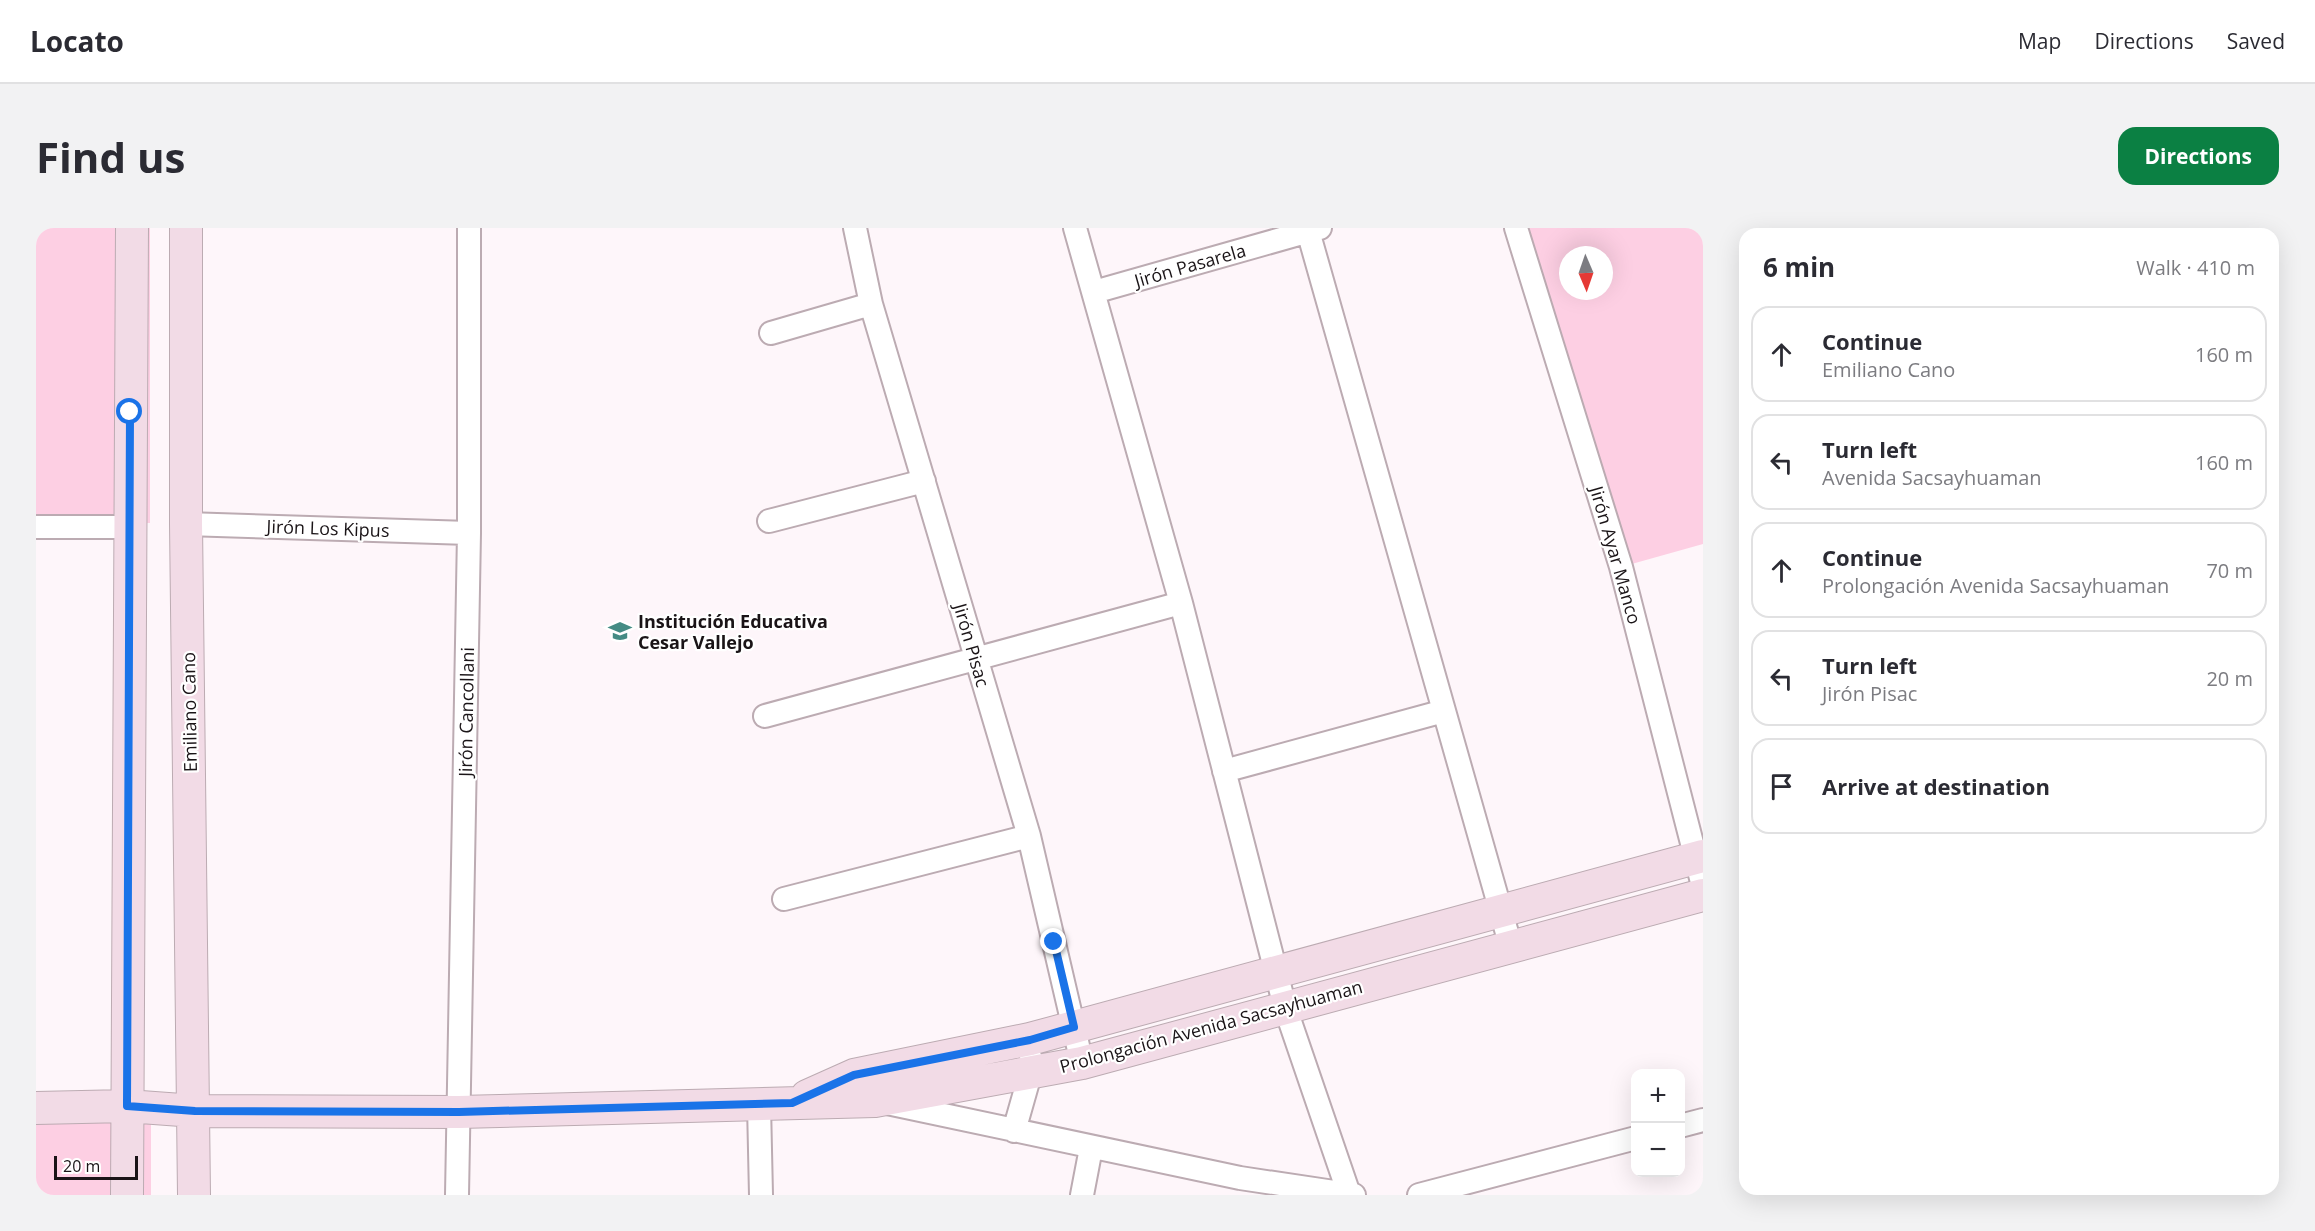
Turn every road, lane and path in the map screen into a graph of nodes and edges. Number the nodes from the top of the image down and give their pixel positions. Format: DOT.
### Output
graph roads {
  1 [pos="132,228"];
  2 [pos="186,228"];
  3 [pos="469,228"];
  4 [pos="855,228"];
  5 [pos="1075,228"];
  6 [pos="1516,228"];
  7 [pos="1314,230"];
  8 [pos="1094,292"];
  9 [pos="871,304"];
  10 [pos="771,333"];
  11 [pos="924,481"];
  12 [pos="769,521"];
  13 [pos="186,524"];
  14 [pos="36,527"];
  15 [pos="129,527"];
  16 [pos="469,533"];
  17 [pos="1181,603"];
  18 [pos="976,658"];
  19 [pos="1444,711"];
  20 [pos="765,716"];
  21 [pos="1224,771"];
  22 [pos="1029,836"];
  23 [pos="1700,867"];
  24 [pos="1703,895"];
  25 [pos="784,899"];
  26 [pos="1501,911"];
  27 [pos="1511,947"];
  28 [pos="1276,972"];
  29 [pos="1285,1007"];
  30 [pos="1074,1027"];
  31 [pos="1030,1040"];
  32 [pos="1082,1063"];
  33 [pos="1031,1071"];
  34 [pos="854,1075"];
  35 [pos="875,1101"];
  36 [pos="792,1103"];
  37 [pos="759,1105"];
  38 [pos="127,1106"];
  39 [pos="36,1108"];
  40 [pos="195,1111"];
  41 [pos="459,1112"];
  42 [pos="1703,1120"];
  43 [pos="1685,1125"];
  44 [pos="1014,1131"];
  45 [pos="1631,1139"];
  46 [pos="1091,1148"];
  47 [pos="1239,1187"];
  48 [pos="127,1195"];
  49 [pos="194,1195"];
  50 [pos="457,1195"];
  51 [pos="761,1195"];
  52 [pos="1082,1195"];
  53 [pos="1351,1195"];
  54 [pos="1419,1195"];
  1 -- 15 [label="street"];
  2 -- 13 [label="street, Emiliano Cano"];
  3 -- 16 [label="street, Jirón Cancollani"];
  4 -- 9 [label="street, Jirón Pisac"];
  5 -- 8 [label="street"];
  6 -- 23 [label="street, Jirón Ayar Manco"];
  7 -- 8 [label="street, Jirón Pasarela"];
  7 -- 19 [label="street"];
  8 -- 17 [label="street"];
  9 -- 10 [label="street"];
  9 -- 11 [label="street, Jirón Pisac"];
  11 -- 12 [label="street"];
  11 -- 18 [label="street, Jirón Pisac"];
  13 -- 16 [label="street, Jirón Los Kipus"];
  13 -- 40 [label="street, Emiliano Cano"];
  14 -- 15 [label="street"];
  15 -- 38 [label="street"];
  16 -- 41 [label="street, Jirón Cancollani"];
  17 -- 18 [label="street"];
  17 -- 21 [label="street"];
  18 -- 20 [label="street"];
  18 -- 22 [label="street, Jirón Pisac"];
  19 -- 21 [label="street"];
  19 -- 26 [label="street"];
  21 -- 28 [label="street"];
  22 -- 25 [label="street"];
  22 -- 30 [label="street, Jirón Pisac"];
  23 -- 26 [label="street, Prolongación Avenida Sacsayhuaman"];
  24 -- 27 [label="street, Prolongación Avenida Sacsayhuaman"];
  26 -- 27 [label="street"];
  26 -- 28 [label="street, Prolongación Avenida Sacsayhuaman"];
  27 -- 29 [label="street, Prolongación Avenida Sacsayhuaman"];
  28 -- 29 [label="street"];
  28 -- 30 [label="street, Prolongación Avenida Sacsayhuaman"];
  29 -- 32 [label="street, Prolongación Avenida Sacsayhuaman"];
  29 -- 53 [label="street"];
  30 -- 31 [label="street, Prolongación Avenida Sacsayhuaman"];
  30 -- 32 [label="street, Jirón Pisac"];
  31 -- 33 [label="street"];
  31 -- 34 [label="street, Prolongación Avenida Sacsayhuaman"];
  32 -- 33 [label="street, Prolongación Avenida Sacsayhuaman"];
  33 -- 35 [label="street, Prolongación Avenida Sacsayhuaman"];
  33 -- 44 [label="street"];
  34 -- 35 [label="street"];
  34 -- 36 [label="street, Prolongación Avenida Sacsayhuaman"];
  35 -- 36 [label="street, Prolongación Avenida Sacsayhuaman"];
  35 -- 44 [label="street"];
  36 -- 37 [label="street"];
  37 -- 41 [label="street"];
  37 -- 51 [label="street"];
  38 -- 39 [label="street"];
  38 -- 40 [label="street"];
  38 -- 48 [label="street"];
  40 -- 41 [label="street"];
  40 -- 49 [label="street, Emiliano Cano"];
  41 -- 50 [label="street, Jirón Cancollani"];
  42 -- 43 [label="street"];
  44 -- 46 [label="street"];
  45 -- 54 [label="street"];
  46 -- 47 [label="street"];
  46 -- 52 [label="street"];
  47 -- 53 [label="street"];
}
